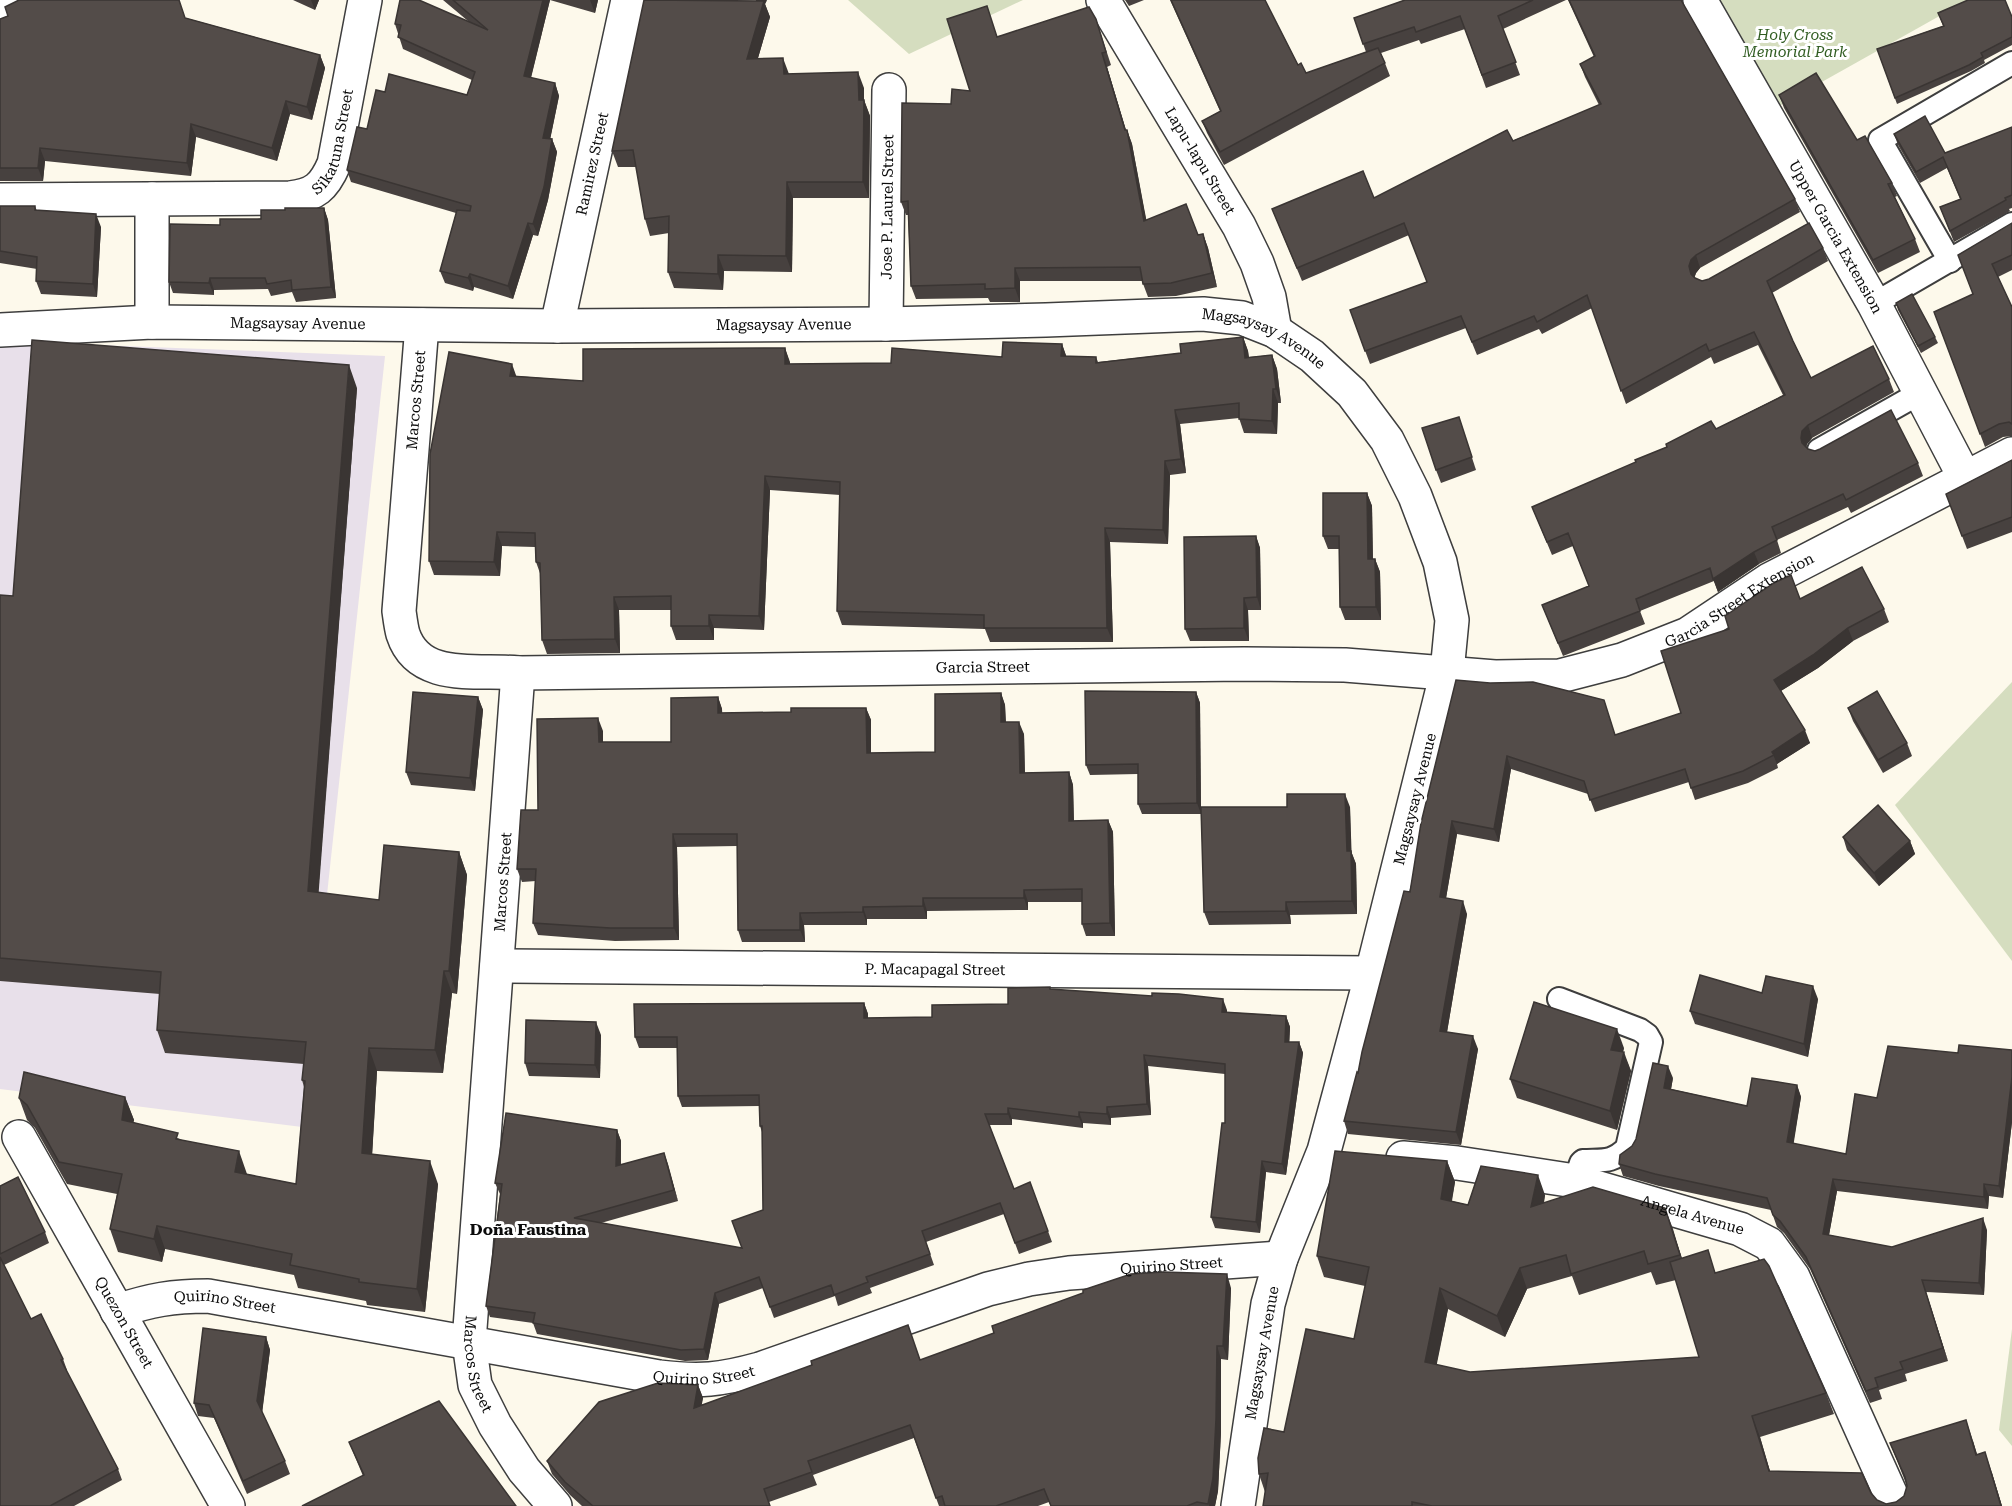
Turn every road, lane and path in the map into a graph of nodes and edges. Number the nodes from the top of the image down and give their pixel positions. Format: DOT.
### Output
graph roads {
  1 [pos="11,0"];
  2 [pos="365,0"];
  3 [pos="628,0"];
  4 [pos="1103,0"];
  5 [pos="1700,0"];
  6 [pos="0,4"];
  7 [pos="2012,63"];
  8 [pos="889,90"];
  9 [pos="152,199"];
  10 [pos="0,200"];
  11 [pos="2012,224"];
  12 [pos="1950,261"];
  13 [pos="1874,304"];
  14 [pos="152,322"];
  15 [pos="886,324"];
  16 [pos="422,325"];
  17 [pos="557,326"];
  18 [pos="0,330"];
  19 [pos="1275,331"];
  20 [pos="1920,393"];
  21 [pos="1819,450"];
  22 [pos="2012,454"];
  23 [pos="1965,478"];
  24 [pos="1447,672"];
  25 [pos="518,673"];
  26 [pos="497,966"];
  27 [pos="1372,973"];
  28 [pos="1559,999"];
  29 [pos="19,1137"];
  30 [pos="1324,1151"];
  31 [pos="1575,1181"];
  32 [pos="1281,1258"];
  33 [pos="117,1311"];
  34 [pos="469,1342"];
  35 [pos="228,1506"];
  36 [pos="555,1506"];
  37 [pos="1238,1506"];
  38 [pos="1896,1506"];
  1 -- 6 [label="street"];
  2 -- 9 [label="street, Sikatuna Street"];
  3 -- 17 [label="street, Ramirez Street"];
  4 -- 19 [label="street, Lapu-lapu Street"];
  5 -- 13 [label="street, Upper Garcia Extension"];
  7 -- 12 [label="lane"];
  8 -- 15 [label="street, Jose P. Laurel Street"];
  9 -- 10 [label="street, Sikatuna Street"];
  9 -- 14 [label="street"];
  11 -- 12 [label="lane"];
  12 -- 13 [label="lane"];
  13 -- 20 [label="street, Upper Garcia Extension"];
  14 -- 16 [label="street, Magsaysay Avenue"];
  14 -- 18 [label="street, Magsaysay Avenue"];
  15 -- 17 [label="street, Magsaysay Avenue"];
  15 -- 19 [label="street, Magsaysay Avenue"];
  16 -- 17 [label="street, Magsaysay Avenue"];
  16 -- 25 [label="street, Marcos Street"];
  19 -- 24 [label="street, Magsaysay Avenue"];
  20 -- 21 [label="lane"];
  20 -- 23 [label="street, Upper Garcia Extension"];
  22 -- 23 [label="street, Garcia Street Extension"];
  23 -- 24 [label="street, Garcia Street Extension"];
  24 -- 25 [label="street, Garcia Street"];
  24 -- 27 [label="street, Magsaysay Avenue"];
  25 -- 26 [label="street, Marcos Street"];
  26 -- 27 [label="street, P. Macapagal Street"];
  26 -- 34 [label="street, Marcos Street"];
  27 -- 30 [label="street, Magsaysay Avenue"];
  28 -- 31 [label="lane"];
  29 -- 33 [label="street, Quezon Street"];
  30 -- 31 [label="street, Angela Avenue"];
  30 -- 32 [label="street, Magsaysay Avenue"];
  31 -- 38 [label="street, Angela Avenue"];
  32 -- 34 [label="street, Quirino Street"];
  32 -- 37 [label="street, Magsaysay Avenue"];
  33 -- 34 [label="street, Quirino Street"];
  33 -- 35 [label="street, Quezon Street"];
  34 -- 36 [label="street, Marcos Street"];
}
